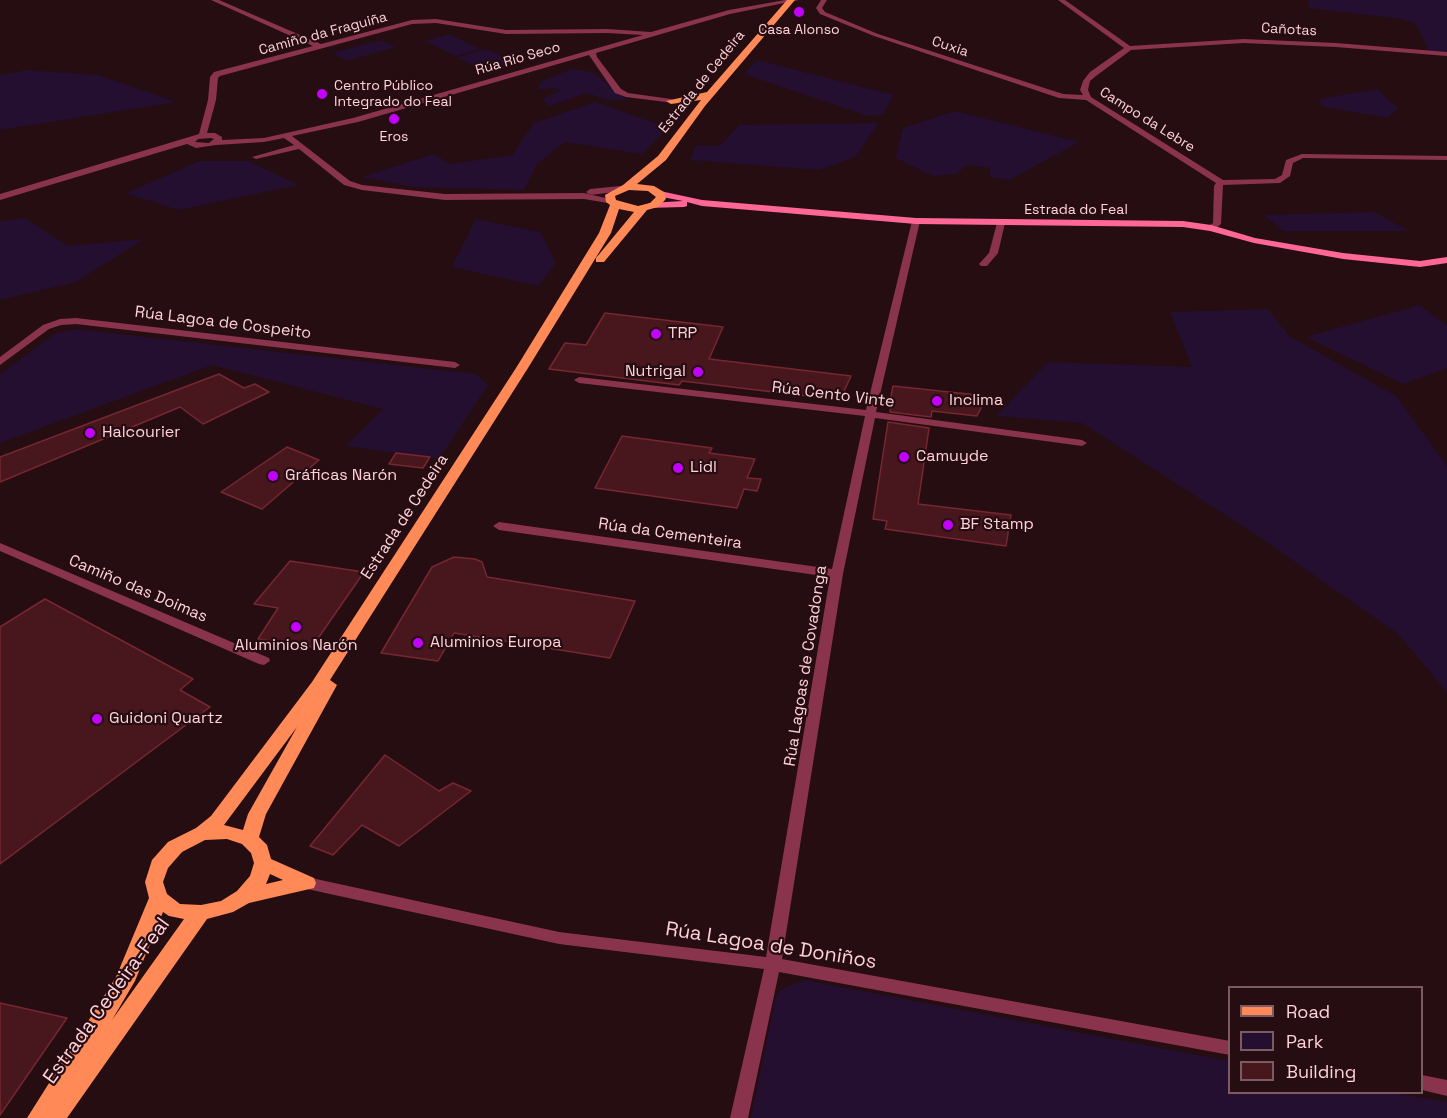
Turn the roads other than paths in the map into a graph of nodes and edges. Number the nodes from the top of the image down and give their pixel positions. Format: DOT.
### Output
graph roads {
  1 [pos="214,0"];
  2 [pos="791,0"];
  3 [pos="796,0"];
  4 [pos="824,0"];
  5 [pos="1061,0"];
  6 [pos="655,34"];
  7 [pos="321,47"];
  8 [pos="1130,48"];
  9 [pos="592,51"];
  10 [pos="1447,54"];
  11 [pos="576,56"];
  12 [pos="598,64"];
  13 [pos="710,94"];
  14 [pos="1088,98"];
  15 [pos="671,101"];
  16 [pos="702,104"];
  17 [pos="694,113"];
  18 [pos="203,135"];
  19 [pos="287,136"];
  20 [pos="192,143"];
  21 [pos="217,143"];
  22 [pos="301,146"];
  23 [pos="256,157"];
  24 [pos="662,158"];
  25 [pos="1447,158"];
  26 [pos="1221,183"];
  27 [pos="623,188"];
  28 [pos="658,193"];
  29 [pos="0,196"];
  30 [pos="523,197"];
  31 [pos="702,203"];
  32 [pos="613,204"];
  33 [pos="646,207"];
  34 [pos="916,221"];
  35 [pos="1001,223"];
  36 [pos="1211,228"];
  37 [pos="1447,260"];
  38 [pos="984,264"];
  39 [pos="0,362"];
  40 [pos="455,365"];
  41 [pos="579,380"];
  42 [pos="872,414"];
  43 [pos="1082,442"];
  44 [pos="499,526"];
  45 [pos="0,547"];
  46 [pos="837,574"];
  47 [pos="264,661"];
  48 [pos="202,833"];
  49 [pos="249,839"];
  50 [pos="263,863"];
  51 [pos="307,883"];
  52 [pos="244,896"];
  53 [pos="159,898"];
  54 [pos="201,913"];
  55 [pos="773,964"];
  56 [pos="1228,1048"];
  57 [pos="1423,1083"];
  58 [pos="1447,1088"];
  59 [pos="38,1118"];
  60 [pos="54,1118"];
  61 [pos="739,1118"];
  1 -- 7 [label="street"];
  2 -- 3 [label="street, Rúa Río Seco"];
  2 -- 6 [label="street, Rúa Río Seco"];
  2 -- 13 [label="main road, Estrada de Cedeira"];
  4 -- 14 [label="street, Cuxia"];
  5 -- 8 [label="street"];
  6 -- 7 [label="street, Camiño da Fraguiña"];
  6 -- 9 [label="street, Rúa Río Seco"];
  7 -- 18 [label="street, Camiño da Fraguiña"];
  8 -- 10 [label="street, Cañotas"];
  8 -- 14 [label="street, Campo da Lebre"];
  9 -- 11 [label="street, Rúa Río Seco"];
  9 -- 12 [label="street"];
  11 -- 12 [label="street"];
  11 -- 19 [label="street, Rúa Río Seco"];
  12 -- 15 [label="street"];
  13 -- 15 [label="main road"];
  13 -- 16 [label="main road, Estrada de Cedeira"];
  14 -- 26 [label="street, Campo da Lebre"];
  15 -- 16 [label="main road"];
  15 -- 17 [label="main road"];
  16 -- 17 [label="main road, Estrada de Cedeira"];
  17 -- 24 [label="main road, Estrada de Cedeira"];
  18 -- 20 [label="street"];
  18 -- 21 [label="street"];
  19 -- 21 [label="street, Rúa Río Seco"];
  19 -- 22 [label="street"];
  20 -- 21 [label="street, Rúa Río Seco"];
  20 -- 29 [label="street"];
  22 -- 23 [label="street"];
  22 -- 30 [label="street"];
  24 -- 27 [label="main road, Estrada de Cedeira"];
  24 -- 28 [label="main road, Estrada de Cedeira"];
  25 -- 26 [label="street"];
  26 -- 36 [label="street"];
  27 -- 28 [label="main road"];
  27 -- 30 [label="street"];
  27 -- 32 [label="main road, Estrada de Cedeira"];
  28 -- 31 [label="main road, Estrada do Feal"];
  28 -- 33 [label="main road, Estrada de Cedeira"];
  30 -- 32 [label="street"];
  31 -- 33 [label="main road, Estrada do Feal"];
  31 -- 34 [label="main road, Estrada do Feal"];
  32 -- 33 [label="main road"];
  32 -- 48 [label="main road, Estrada de Cedeira"];
  33 -- 49 [label="main road, Estrada de Cedeira"];
  34 -- 35 [label="main road, Estrada do Feal"];
  34 -- 42 [label="street, Rúa Lagoas de Covadonga"];
  35 -- 36 [label="main road, Estrada do Feal"];
  35 -- 38 [label="street"];
  36 -- 37 [label="main road, Estrada do Feal"];
  39 -- 40 [label="street, Rúa Lagoa de Cospeito"];
  41 -- 42 [label="street, Rúa Cento Vinte"];
  42 -- 43 [label="street, Rúa Cento Vinte"];
  42 -- 46 [label="street, Rúa Lagoas de Covadonga"];
  44 -- 46 [label="street, Rúa da Cementeira"];
  45 -- 47 [label="street, Camiño das Doimas"];
  46 -- 55 [label="street, Rúa Lagoas de Covadonga"];
  48 -- 49 [label="main road"];
  48 -- 53 [label="main road"];
  49 -- 50 [label="main road"];
  50 -- 51 [label="main road"];
  50 -- 52 [label="main road"];
  51 -- 52 [label="main road"];
  51 -- 55 [label="street, Rúa Lagoa de Doniños"];
  52 -- 54 [label="main road"];
  53 -- 54 [label="main road"];
  53 -- 59 [label="main road, Estrada Cedeira-Feal"];
  54 -- 60 [label="main road, Estrada Cedeira-Feal"];
  55 -- 56 [label="street, Rúa Lagoa de Doniños"];
  55 -- 61 [label="street, Rúa Lagoas de Covadonga"];
  57 -- 58 [label="street"];
}
